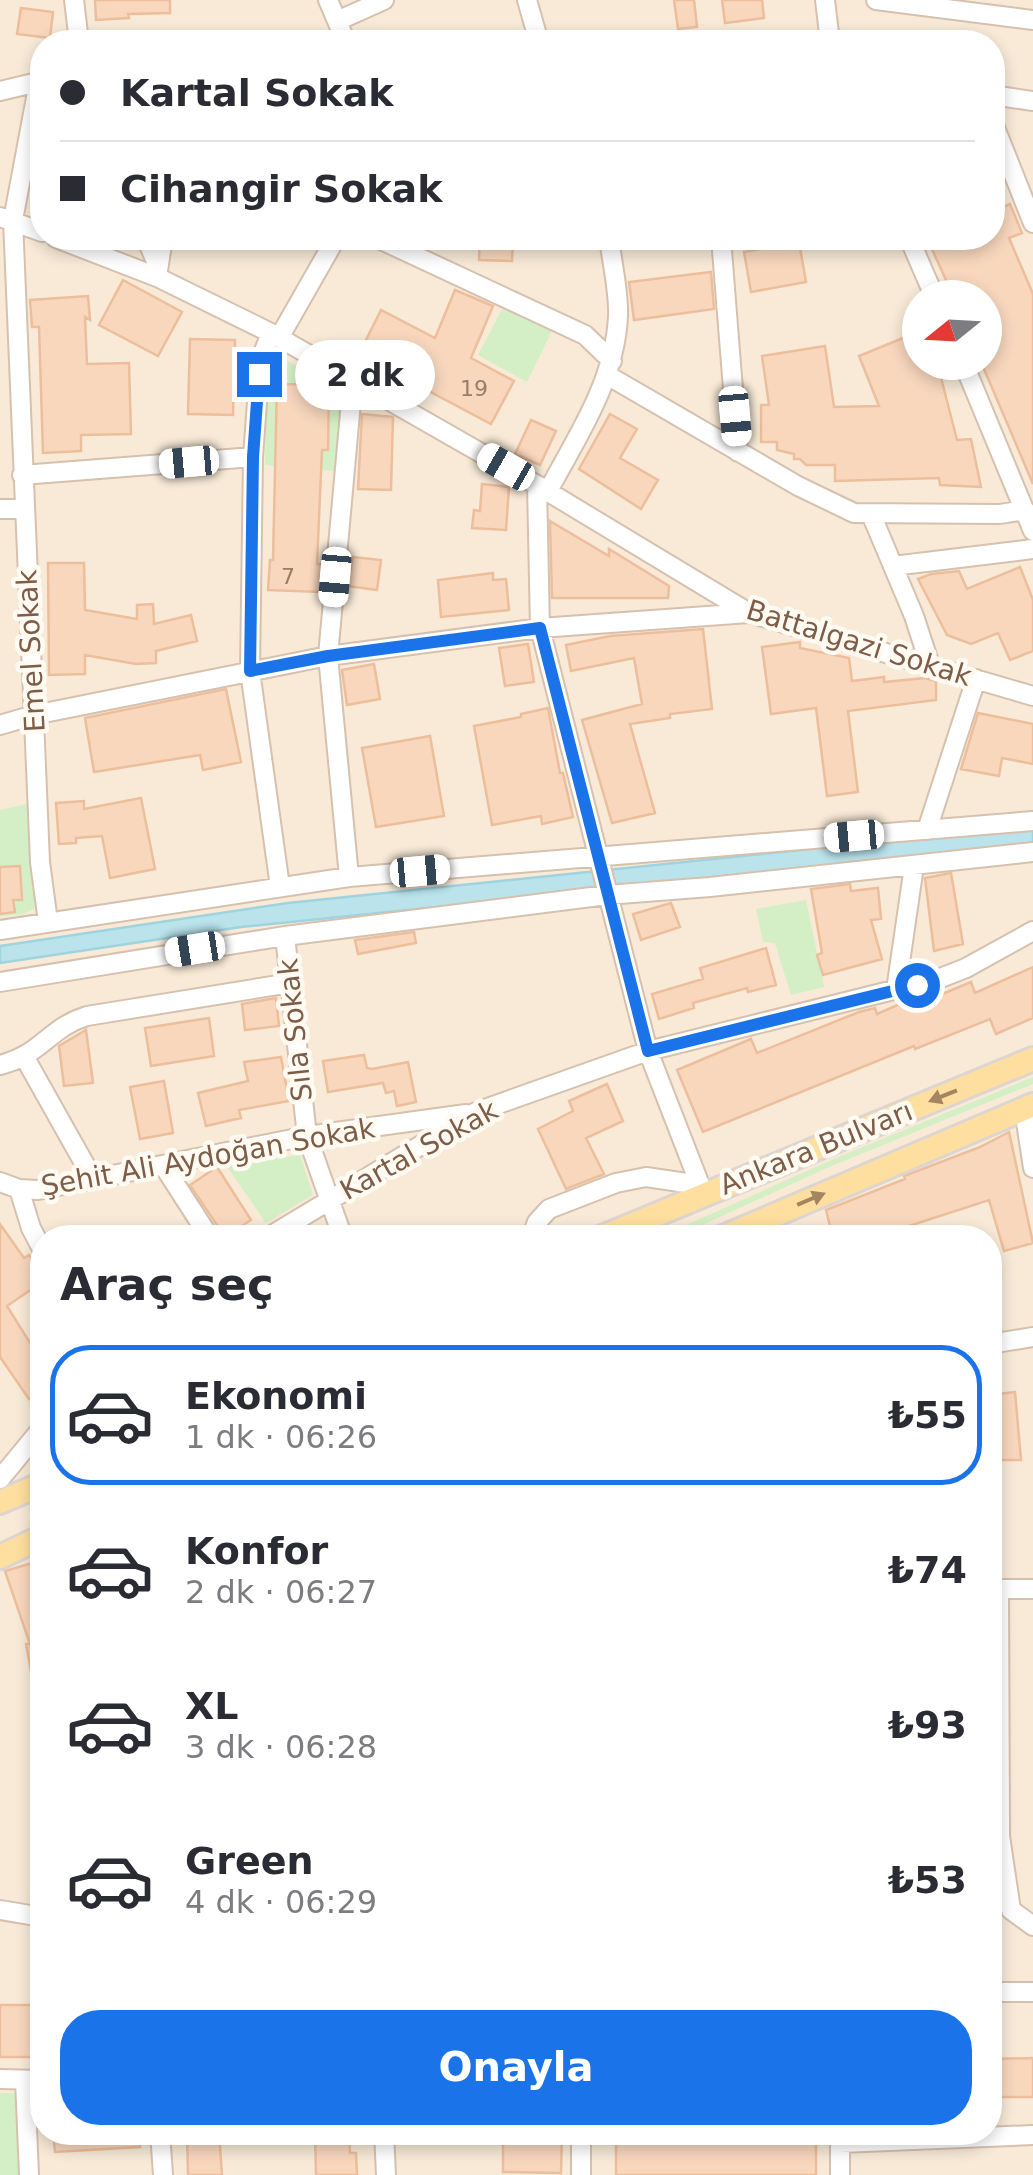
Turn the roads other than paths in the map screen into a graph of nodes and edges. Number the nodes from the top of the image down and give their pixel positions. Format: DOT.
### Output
graph roads {
  1 [pos="74,0"];
  2 [pos="328,0"];
  3 [pos="384,0"];
  4 [pos="527,0"];
  5 [pos="825,0"];
  6 [pos="876,0"];
  7 [pos="1033,20"];
  8 [pos="337,21"];
  9 [pos="78,30"];
  10 [pos="341,30"];
  11 [pos="536,30"];
  12 [pos="829,30"];
  13 [pos="30,85"];
  14 [pos="0,92"];
  15 [pos="1005,97"];
  16 [pos="1033,101"];
  17 [pos="30,125"];
  18 [pos="1005,153"];
  19 [pos="6,218"];
  20 [pos="1033,223"];
  21 [pos="92,250"];
  22 [pos="150,250"];
  23 [pos="160,250"];
  24 [pos="329,250"];
  25 [pos="403,250"];
  26 [pos="610,250"];
  27 [pos="721,250"];
  28 [pos="914,250"];
  29 [pos="157,272"];
  30 [pos="927,280"];
  31 [pos="275,336"];
  32 [pos="610,368"];
  33 [pos="353,380"];
  34 [pos="971,380"];
  35 [pos="738,452"];
  36 [pos="253,457"];
  37 [pos="22,476"];
  38 [pos="543,488"];
  39 [pos="0,509"];
  40 [pos="23,510"];
  41 [pos="1025,510"];
  42 [pos="871,514"];
  43 [pos="1033,531"];
  44 [pos="1033,549"];
  45 [pos="893,566"];
  46 [pos="748,613"];
  47 [pos="540,628"];
  48 [pos="328,656"];
  49 [pos="930,665"];
  50 [pos="250,671"];
  51 [pos="976,679"];
  52 [pos="1033,696"];
  53 [pos="34,715"];
  54 [pos="0,725"];
  55 [pos="1033,821"];
  56 [pos="927,830"];
  57 [pos="1033,852"];
  58 [pos="598,862"];
  59 [pos="914,866"];
  60 [pos="349,876"];
  61 [pos="280,887"];
  62 [pos="606,893"];
  63 [pos="48,922"];
  64 [pos="0,930"];
  65 [pos="1033,931"];
  66 [pos="284,936"];
  67 [pos="0,982"];
  68 [pos="290,983"];
  69 [pos="896,990"];
  70 [pos="648,1051"];
  71 [pos="25,1058"];
  72 [pos="1033,1059"];
  73 [pos="0,1064"];
  74 [pos="1028,1107"];
  75 [pos="476,1112"];
  76 [pos="307,1136"];
  77 [pos="163,1165"];
  78 [pos="1033,1168"];
  79 [pos="93,1179"];
  80 [pos="0,1182"];
  81 [pos="19,1189"];
  82 [pos="328,1200"];
  83 [pos="31,1225"];
  84 [pos="202,1225"];
  85 [pos="288,1225"];
  86 [pos="338,1225"];
  87 [pos="535,1225"];
  88 [pos="631,1225"];
  89 [pos="751,1225"];
  90 [pos="1033,1337"];
  91 [pos="1002,1342"];
  92 [pos="30,1445"];
  93 [pos="0,1479"];
  94 [pos="30,1489"];
  95 [pos="0,1502"];
  96 [pos="30,1543"];
  97 [pos="0,1557"];
  98 [pos="1002,1589"];
  99 [pos="1033,1590"];
  100 [pos="1002,1860"];
  101 [pos="0,1910"];
  102 [pos="30,1914"];
  103 [pos="1028,1924"];
  104 [pos="1002,1992"];
  105 [pos="1033,1992"];
  106 [pos="0,2079"];
  107 [pos="30,2080"];
  108 [pos="1002,2135"];
  109 [pos="1033,2135"];
  110 [pos="30,2143"];
  111 [pos="161,2145"];
  112 [pos="385,2145"];
  113 [pos="581,2145"];
  114 [pos="840,2145"];
  115 [pos="28,2175"];
  116 [pos="162,2175"];
  117 [pos="386,2175"];
  118 [pos="582,2175"];
  119 [pos="840,2175"];
  1 -- 9 [label="street"];
  2 -- 8 [label="street"];
  3 -- 8 [label="street"];
  4 -- 11 [label="street"];
  5 -- 12 [label="street"];
  6 -- 7 [label="street"];
  8 -- 10 [label="street"];
  13 -- 14 [label="street"];
  15 -- 16 [label="street"];
  17 -- 19 [label="street, Emel Sokak"];
  18 -- 20 [label="street"];
  19 -- 37 [label="street, Emel Sokak"];
  21 -- 29 [label="street, Battalgazi Sokak"];
  22 -- 29 [label="street"];
  23 -- 29 [label="street"];
  24 -- 31 [label="street"];
  25 -- 32 [label="street"];
  26 -- 32 [label="street"];
  27 -- 35 [label="street"];
  28 -- 30 [label="street"];
  29 -- 31 [label="street, Battalgazi Sokak"];
  31 -- 33 [label="street, Battalgazi Sokak"];
  31 -- 36 [label="street"];
  32 -- 35 [label="street"];
  32 -- 38 [label="street"];
  33 -- 38 [label="street, Battalgazi Sokak"];
  33 -- 48 [label="street"];
  34 -- 41 [label="street"];
  35 -- 42 [label="street"];
  36 -- 37 [label="street"];
  36 -- 50 [label="street"];
  37 -- 40 [label="street, Emel Sokak"];
  38 -- 46 [label="street, Battalgazi Sokak"];
  38 -- 47 [label="street"];
  39 -- 40 [label="street"];
  40 -- 53 [label="street, Emel Sokak"];
  41 -- 42 [label="street"];
  41 -- 43 [label="street"];
  42 -- 45 [label="street"];
  44 -- 45 [label="street"];
  45 -- 49 [label="street"];
  46 -- 47 [label="street"];
  46 -- 49 [label="street, Battalgazi Sokak"];
  47 -- 48 [label="street"];
  47 -- 58 [label="street"];
  48 -- 50 [label="street"];
  48 -- 60 [label="street"];
  49 -- 51 [label="street, Battalgazi Sokak"];
  50 -- 53 [label="street"];
  50 -- 61 [label="street"];
  51 -- 52 [label="street, Battalgazi Sokak"];
  51 -- 56 [label="street"];
  53 -- 54 [label="street"];
  53 -- 63 [label="street, Emel Sokak"];
  55 -- 56 [label="street"];
  56 -- 58 [label="street"];
  57 -- 59 [label="street"];
  58 -- 60 [label="street"];
  58 -- 62 [label="street"];
  59 -- 62 [label="street"];
  59 -- 69 [label="street"];
  60 -- 61 [label="street"];
  61 -- 63 [label="street"];
  62 -- 66 [label="street"];
  62 -- 70 [label="street"];
  63 -- 64 [label="street"];
  65 -- 69 [label="street, Kartal Sokak"];
  66 -- 67 [label="street"];
  66 -- 68 [label="street, Sıla Sokak"];
  68 -- 71 [label="street"];
  68 -- 76 [label="street, Sıla Sokak"];
  69 -- 70 [label="street, Kartal Sokak"];
  70 -- 75 [label="street, Kartal Sokak"];
  70 -- 87 [label="street"];
  71 -- 73 [label="street"];
  71 -- 79 [label="street"];
  72 -- 88 [label="main road, Ankara Bulvarı, one-way"];
  74 -- 78 [label="street"];
  89 -- 74 [label="main road, Ankara Bulvarı, one-way"];
  75 -- 76 [label="street, Şehit Ali Aydoğan Sokak"];
  75 -- 82 [label="street, Kartal Sokak"];
  76 -- 77 [label="street, Şehit Ali Aydoğan Sokak"];
  76 -- 82 [label="street, Sıla Sokak"];
  77 -- 79 [label="street, Şehit Ali Aydoğan Sokak"];
  77 -- 84 [label="street"];
  79 -- 81 [label="street, Şehit Ali Aydoğan Sokak"];
  80 -- 81 [label="street, Şehit Ali Aydoğan Sokak"];
  81 -- 83 [label="street"];
  82 -- 85 [label="street, Kartal Sokak"];
  82 -- 86 [label="street, Sıla Sokak"];
  90 -- 91 [label="street"];
  92 -- 93 [label="street"];
  94 -- 95 [label="main road"];
  96 -- 97 [label="main road"];
  98 -- 99 [label="street"];
  100 -- 103 [label="street"];
  101 -- 102 [label="street"];
  104 -- 105 [label="street"];
  106 -- 107 [label="street"];
  108 -- 109 [label="street"];
  110 -- 115 [label="street"];
  111 -- 116 [label="street"];
  112 -- 117 [label="street"];
  113 -- 118 [label="street"];
  114 -- 119 [label="street"];
}
